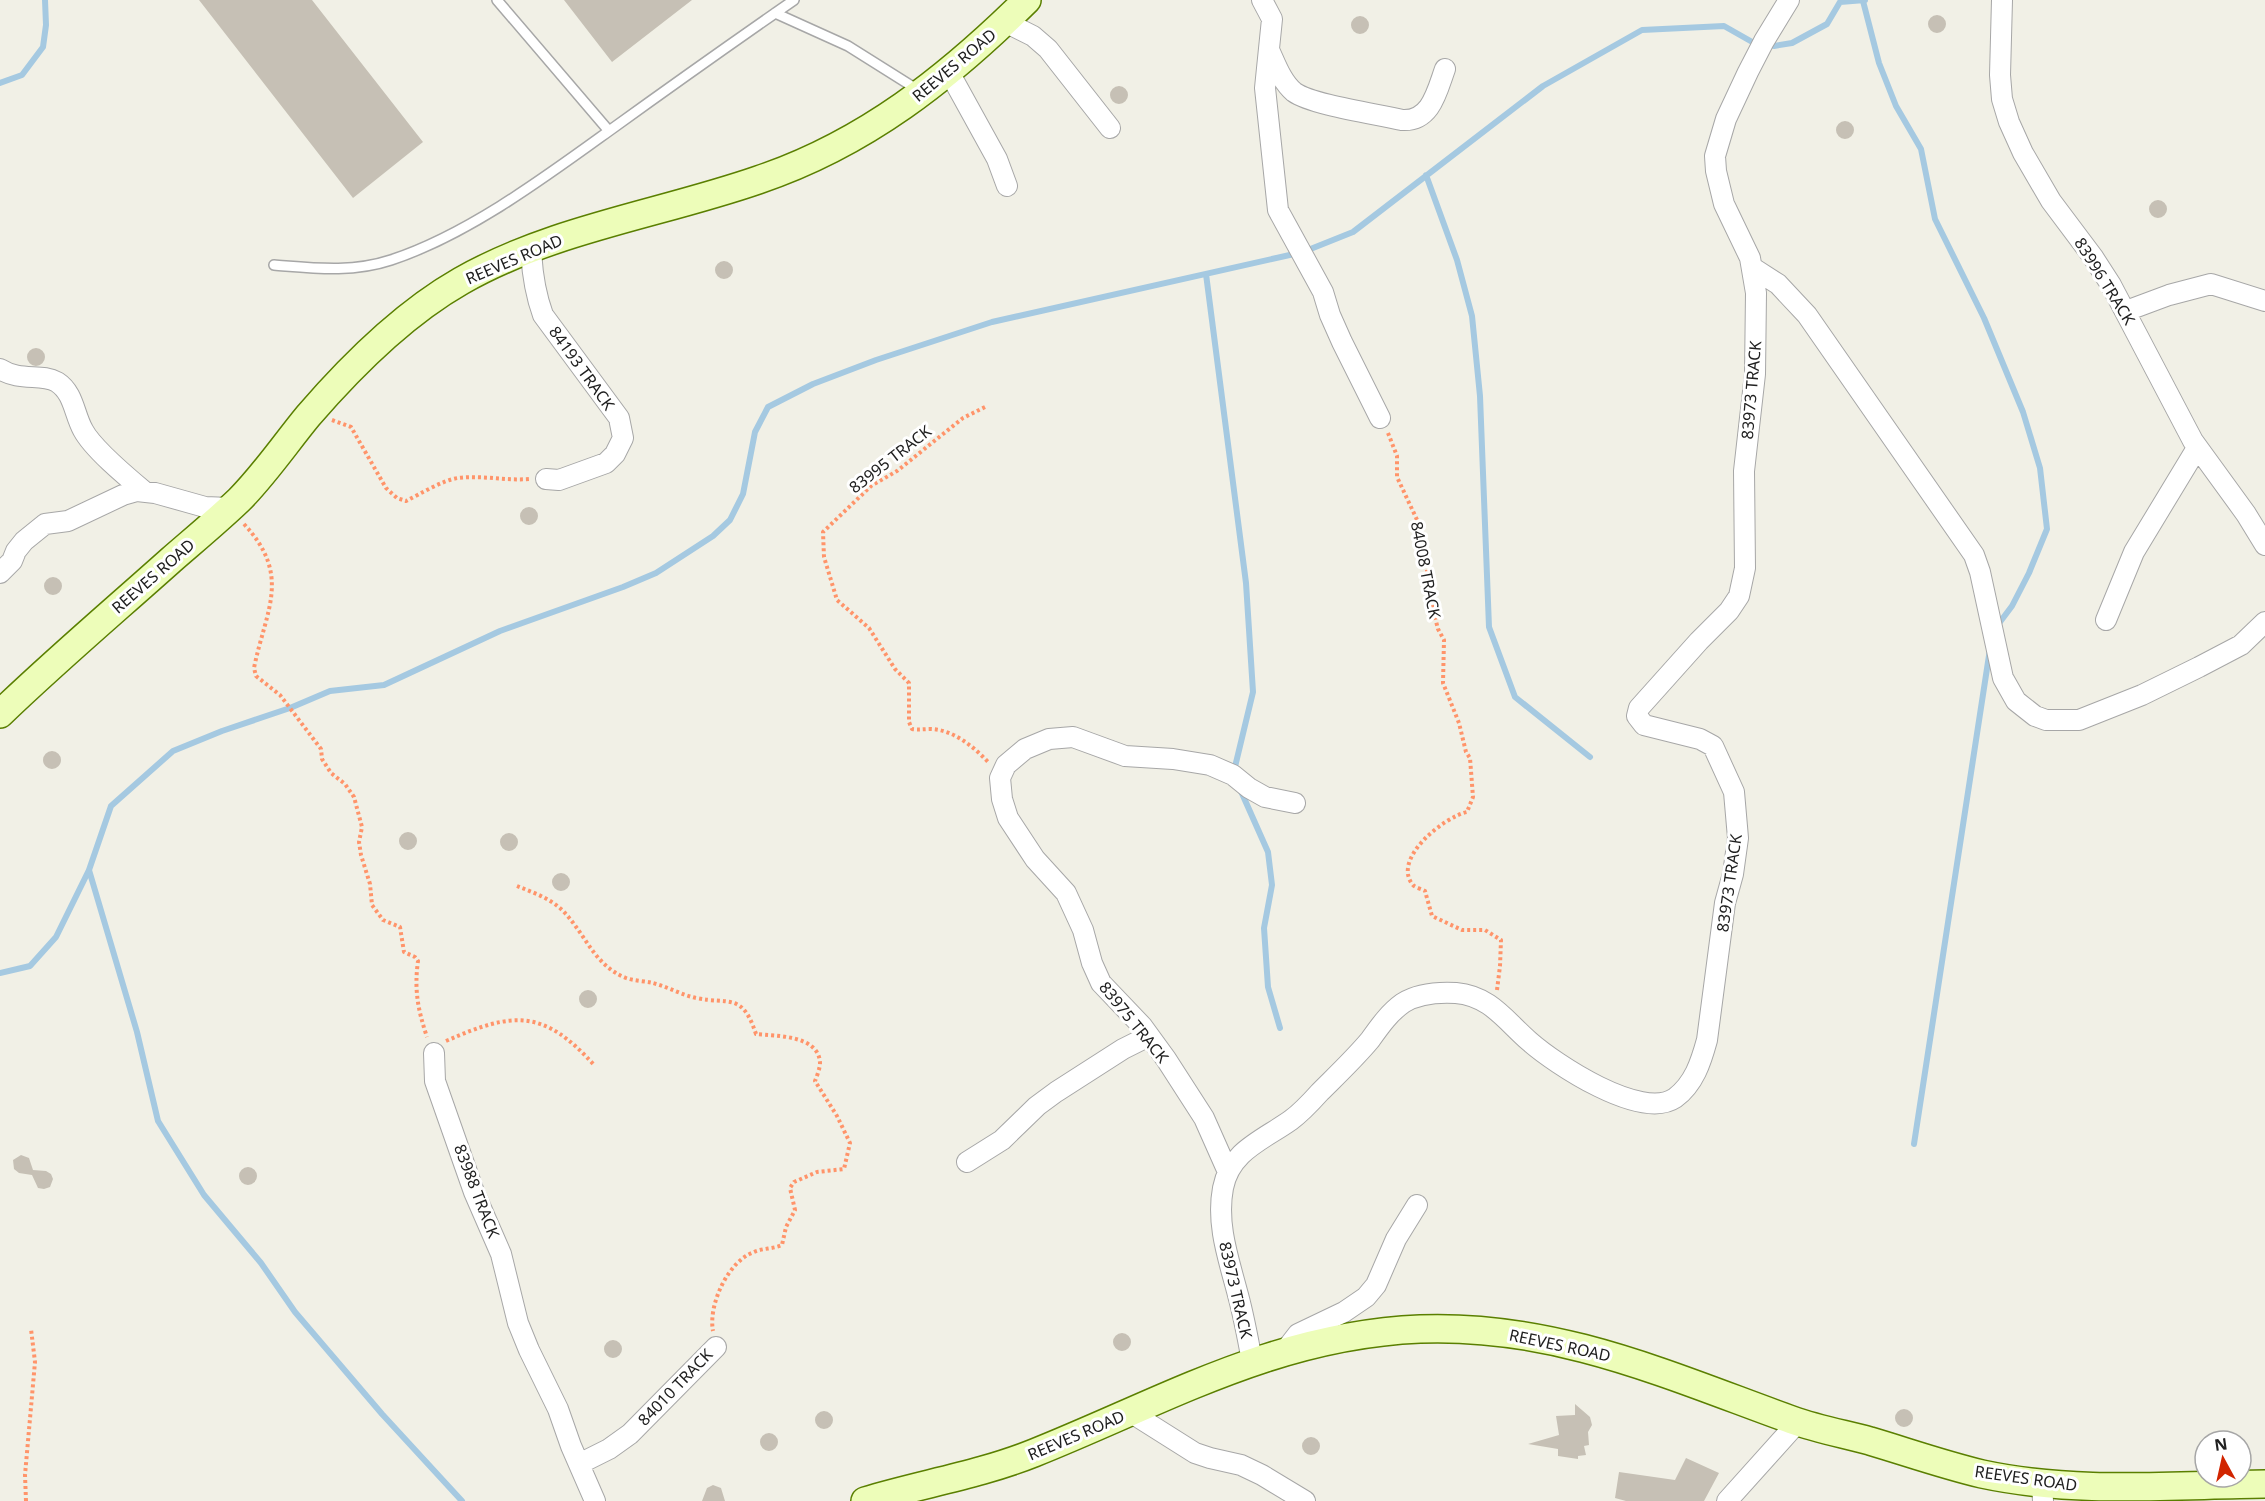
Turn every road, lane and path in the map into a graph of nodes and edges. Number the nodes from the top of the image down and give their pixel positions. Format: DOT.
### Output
graph roads {
  1 [pos="496,0"];
  2 [pos="794,0"];
  3 [pos="1027,0"];
  4 [pos="1262,0"];
  5 [pos="1789,0"];
  6 [pos="2001,0"];
  7 [pos="775,13"];
  8 [pos="1005,21"];
  9 [pos="1270,52"];
  10 [pos="1445,69"];
  11 [pos="949,72"];
  12 [pos="922,93"];
  13 [pos="1110,128"];
  14 [pos="609,131"];
  15 [pos="1007,186"];
  16 [pos="531,249"];
  17 [pos="274,265"];
  18 [pos="1753,268"];
  19 [pos="2265,301"];
  20 [pos="2126,311"];
  21 [pos="0,369"];
  22 [pos="985,407"];
  23 [pos="311,413"];
  24 [pos="1380,418"];
  25 [pos="2198,448"];
  26 [pos="546,479"];
  27 [pos="145,492"];
  28 [pos="230,508"];
  29 [pos="2265,545"];
  30 [pos="0,573"];
  31 [pos="2106,620"];
  32 [pos="2265,622"];
  33 [pos="0,714"];
  34 [pos="1000,778"];
  35 [pos="1295,803"];
  36 [pos="517,886"];
  37 [pos="1492,1005"];
  38 [pos="1149,1036"];
  39 [pos="434,1053"];
  40 [pos="595,1066"];
  41 [pos="967,1161"];
  42 [pos="1228,1172"];
  43 [pos="1417,1205"];
  44 [pos="31,1329"];
  45 [pos="716,1347"];
  46 [pos="1284,1352"];
  47 [pos="1251,1361"];
  48 [pos="1130,1412"];
  49 [pos="1798,1422"];
  50 [pos="579,1464"];
  51 [pos="2265,1484"];
  52 [pos="2041,1496"];
  53 [pos="894,1497"];
  54 [pos="26,1501"];
  55 [pos="595,1501"];
  56 [pos="866,1501"];
  57 [pos="1305,1501"];
  58 [pos="1727,1501"];
  1 -- 14 [label="lane"];
  2 -- 7 [label="lane"];
  3 -- 8 [label="street, REEVES ROAD"];
  4 -- 9 [label="street"];
  5 -- 18 [label="street, 83973 TRACK"];
  6 -- 20 [label="street, 83996 TRACK"];
  7 -- 12 [label="lane"];
  7 -- 14 [label="lane"];
  8 -- 11 [label="street, REEVES ROAD"];
  8 -- 13 [label="street"];
  9 -- 10 [label="street"];
  9 -- 24 [label="street"];
  11 -- 12 [label="street, REEVES ROAD"];
  11 -- 15 [label="street"];
  12 -- 16 [label="street, REEVES ROAD"];
  14 -- 17 [label="lane"];
  16 -- 23 [label="street, REEVES ROAD"];
  16 -- 26 [label="street, 84193 TRACK"];
  18 -- 32 [label="street"];
  18 -- 37 [label="street, 83973 TRACK"];
  19 -- 20 [label="street"];
  20 -- 25 [label="street, 83996 TRACK"];
  21 -- 27 [label="street"];
  22 -- 34 [label="path, 83995 TRACK"];
  23 -- 26 [label="path"];
  23 -- 28 [label="street, REEVES ROAD"];
  24 -- 37 [label="path, 84008 TRACK"];
  25 -- 29 [label="street, 83996 TRACK"];
  25 -- 31 [label="street"];
  27 -- 28 [label="street"];
  27 -- 30 [label="street"];
  28 -- 33 [label="street, REEVES ROAD"];
  28 -- 39 [label="path"];
  34 -- 35 [label="street"];
  34 -- 38 [label="street, 83975 TRACK"];
  36 -- 45 [label="path, 84010 TRACK"];
  37 -- 42 [label="street, 83973 TRACK"];
  38 -- 41 [label="street"];
  38 -- 42 [label="street, 83975 TRACK"];
  39 -- 40 [label="path"];
  39 -- 50 [label="street, 83988 TRACK"];
  42 -- 47 [label="street, 83973 TRACK"];
  43 -- 46 [label="street"];
  44 -- 54 [label="path"];
  45 -- 50 [label="street, 84010 TRACK"];
  46 -- 47 [label="street, REEVES ROAD"];
  46 -- 49 [label="street, REEVES ROAD"];
  47 -- 48 [label="street, REEVES ROAD"];
  48 -- 53 [label="street, REEVES ROAD"];
  48 -- 57 [label="street"];
  49 -- 52 [label="street, REEVES ROAD"];
  49 -- 58 [label="street"];
  50 -- 55 [label="street, 83988 TRACK"];
  51 -- 52 [label="street, REEVES ROAD"];
  53 -- 56 [label="street, REEVES ROAD"];
}
